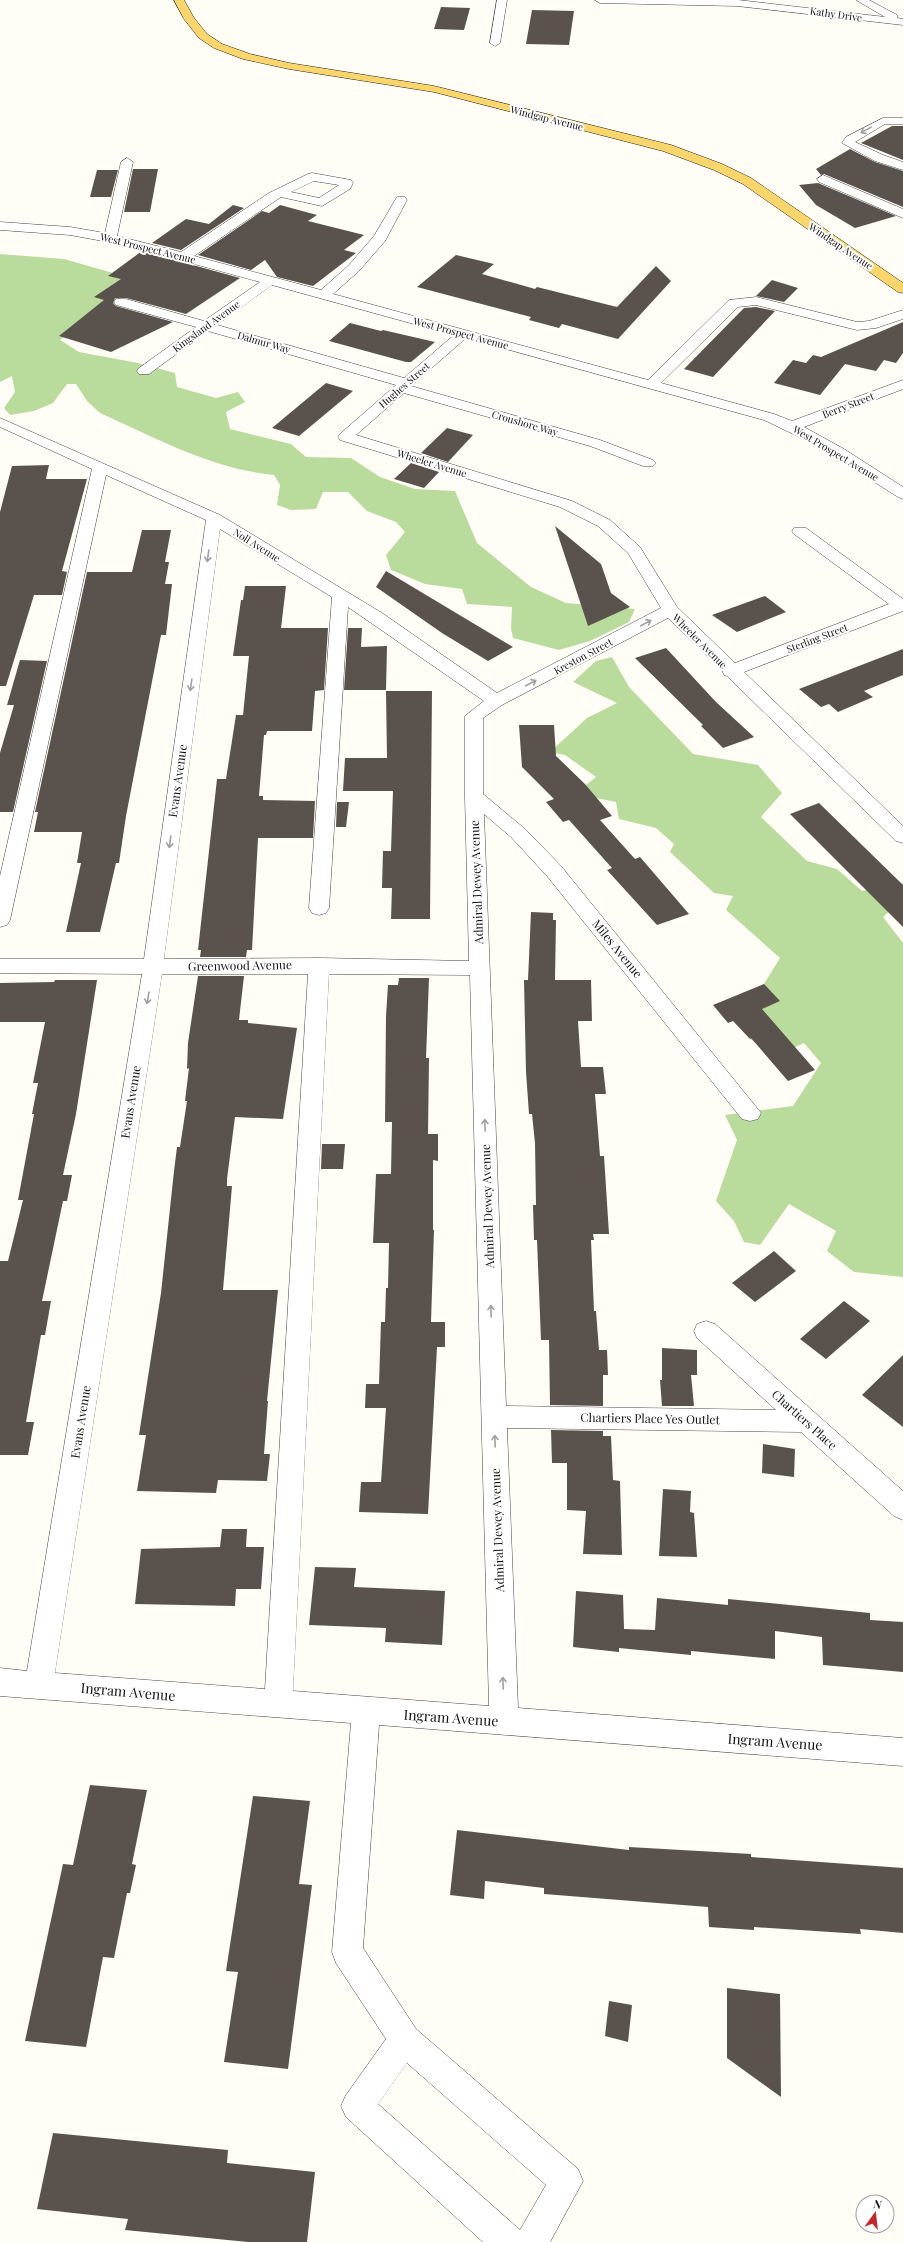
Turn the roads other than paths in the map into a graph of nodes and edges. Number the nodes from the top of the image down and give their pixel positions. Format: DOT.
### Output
graph roads {
  1 [pos="179,0"];
  2 [pos="502,0"];
  3 [pos="600,0"];
  4 [pos="861,0"];
  5 [pos="903,22"];
  6 [pos="496,43"];
  7 [pos="903,121"];
  8 [pos="126,162"];
  9 [pos="903,166"];
  10 [pos="823,179"];
  11 [pos="279,193"];
  12 [pos="401,200"];
  13 [pos="903,214"];
  14 [pos="0,226"];
  15 [pos="110,238"];
  16 [pos="183,257"];
  17 [pos="269,281"];
  18 [pos="903,288"];
  19 [pos="323,296"];
  20 [pos="121,302"];
  21 [pos="903,314"];
  22 [pos="207,326"];
  23 [pos="463,334"];
  24 [pos="144,371"];
  25 [pos="903,384"];
  26 [pos="651,385"];
  27 [pos="403,386"];
  28 [pos="0,422"];
  29 [pos="793,426"];
  30 [pos="345,437"];
  31 [pos="648,463"];
  32 [pos="100,467"];
  33 [pos="903,494"];
  34 [pos="214,518"];
  35 [pos="800,531"];
  36 [pos="340,595"];
  37 [pos="902,605"];
  38 [pos="670,610"];
  39 [pos="730,671"];
  40 [pos="496,701"];
  41 [pos="474,796"];
  42 [pos="903,838"];
  43 [pos="319,908"];
  44 [pos="0,920"];
  45 [pos="319,965"];
  46 [pos="0,966"];
  47 [pos="152,968"];
  48 [pos="480,968"];
  49 [pos="750,1113"];
  50 [pos="706,1332"];
  51 [pos="494,1417"];
  52 [pos="806,1421"];
  53 [pos="903,1508"];
  54 [pos="0,1682"];
  55 [pos="39,1685"];
  56 [pos="278,1704"];
  57 [pos="366,1711"];
  58 [pos="504,1722"];
  59 [pos="903,1752"];
  60 [pos="405,2040"];
  61 [pos="508,2242"];
  62 [pos="532,2242"];
  1 -- 18 [label="main road, Windgap Avenue"];
  2 -- 6 [label="street"];
  3 -- 5 [label="street, Kathy Drive"];
  4 -- 5 [label="street"];
  7 -- 9 [label="street, one-way"];
  8 -- 15 [label="street"];
  10 -- 13 [label="street"];
  11 -- 16 [label="street"];
  12 -- 19 [label="street"];
  14 -- 15 [label="street, West Prospect Avenue"];
  15 -- 16 [label="street, West Prospect Avenue"];
  16 -- 17 [label="street, West Prospect Avenue"];
  17 -- 19 [label="street, West Prospect Avenue"];
  17 -- 22 [label="street, Kingsland Avenue"];
  19 -- 23 [label="street, West Prospect Avenue"];
  20 -- 22 [label="street, Dalmur Way"];
  21 -- 26 [label="street"];
  22 -- 24 [label="street, Kingsland Avenue"];
  22 -- 27 [label="street, Dalmur Way"];
  23 -- 26 [label="street, West Prospect Avenue"];
  23 -- 27 [label="street, Hughes Street"];
  25 -- 29 [label="street, Berry Street"];
  26 -- 29 [label="street, West Prospect Avenue"];
  27 -- 30 [label="street, Hughes Street"];
  27 -- 31 [label="street, Croushore Way"];
  28 -- 32 [label="street, Noll Avenue"];
  29 -- 33 [label="street, West Prospect Avenue"];
  30 -- 38 [label="street, Wheeler Avenue"];
  32 -- 34 [label="street, Noll Avenue"];
  32 -- 44 [label="street"];
  34 -- 36 [label="street, Noll Avenue"];
  34 -- 47 [label="street, Evans Avenue, one-way"];
  35 -- 37 [label="street"];
  36 -- 40 [label="street, Noll Avenue"];
  36 -- 43 [label="street"];
  37 -- 39 [label="street, Sterling Street"];
  38 -- 39 [label="street, Wheeler Avenue"];
  40 -- 38 [label="street, Kreston Street, one-way"];
  39 -- 42 [label="street, Wheeler Avenue"];
  40 -- 41 [label="street, Admiral Dewey Avenue"];
  41 -- 48 [label="street, Admiral Dewey Avenue"];
  41 -- 49 [label="street, Miles Avenue"];
  45 -- 47 [label="street, Greenwood Avenue"];
  45 -- 48 [label="street, Greenwood Avenue"];
  45 -- 56 [label="street"];
  46 -- 47 [label="street, Greenwood Avenue"];
  47 -- 55 [label="street, Evans Avenue, one-way"];
  51 -- 48 [label="street, Admiral Dewey Avenue, one-way"];
  50 -- 52 [label="street, Chartiers Place"];
  51 -- 52 [label="street, Chartiers Place Yes Outlet"];
  58 -- 51 [label="street, Admiral Dewey Avenue, one-way"];
  52 -- 53 [label="street, Chartiers Place"];
  54 -- 55 [label="street, Ingram Avenue"];
  55 -- 56 [label="street, Ingram Avenue"];
  56 -- 57 [label="street, Ingram Avenue"];
  57 -- 58 [label="street, Ingram Avenue"];
  57 -- 60 [label="street"];
  58 -- 59 [label="street, Ingram Avenue"];
  60 -- 61 [label="street"];
  60 -- 62 [label="street"];
}
